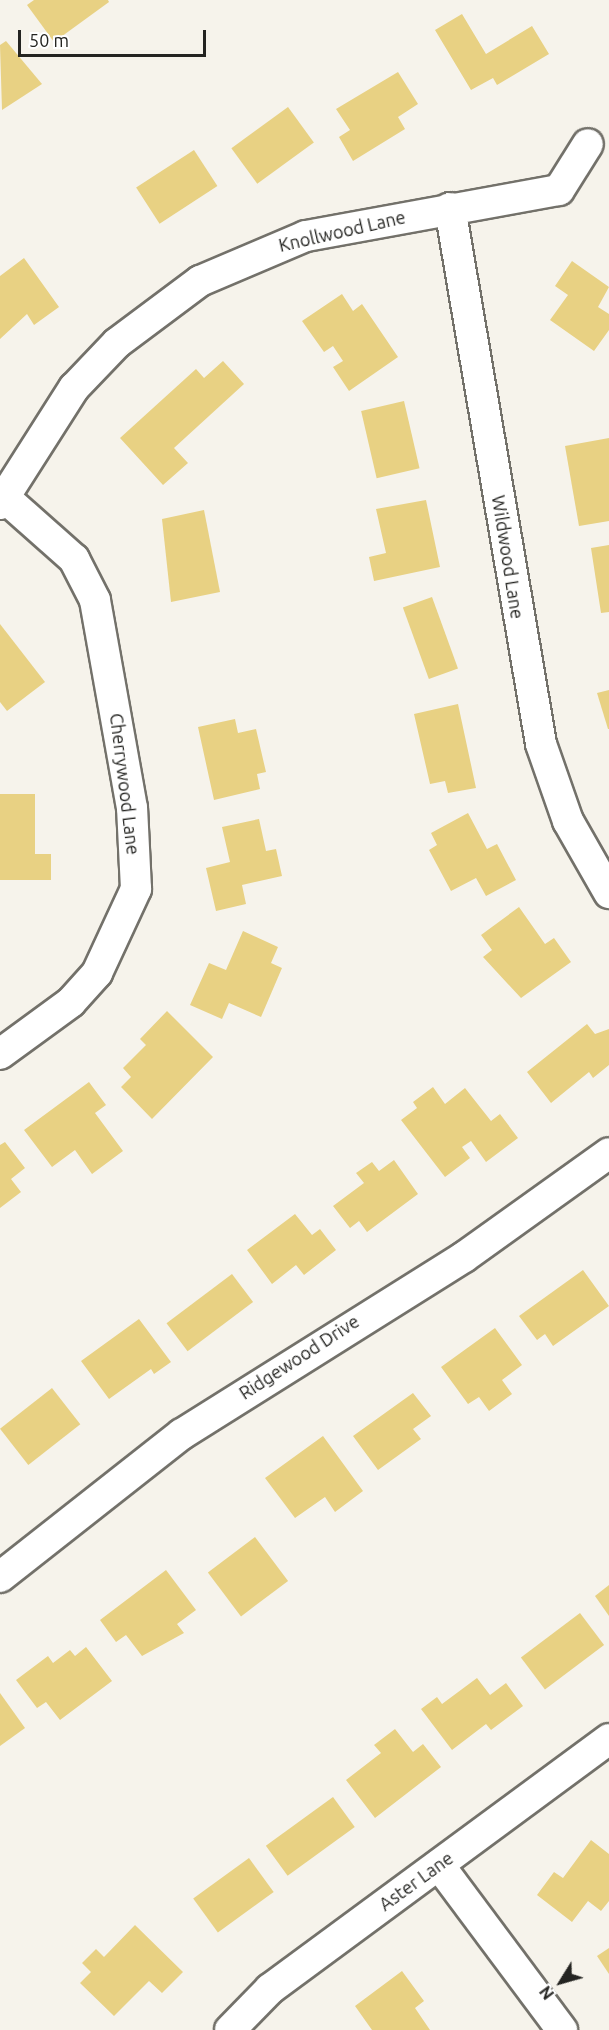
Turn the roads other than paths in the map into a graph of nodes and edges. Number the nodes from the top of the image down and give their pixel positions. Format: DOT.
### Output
graph roads {
  1 [pos="588,144"];
  2 [pos="450,208"];
  3 [pos="2,501"];
  4 [pos="609,893"];
  5 [pos="0,1054"];
  6 [pos="609,1153"];
  7 [pos="0,1576"];
  8 [pos="609,1739"];
  9 [pos="439,1864"];
  10 [pos="230,2030"];
  11 [pos="562,2030"];
  1 -- 2 [label="street, Knollwood Lane"];
  2 -- 3 [label="street, Knollwood Lane"];
  2 -- 4 [label="street, Wildwood Lane"];
  3 -- 5 [label="street, Cherrywood Lane"];
  6 -- 7 [label="street, Ridgewood Drive"];
  8 -- 9 [label="street, Aster Lane"];
  9 -- 10 [label="street, Aster Lane"];
  9 -- 11 [label="street"];
}
